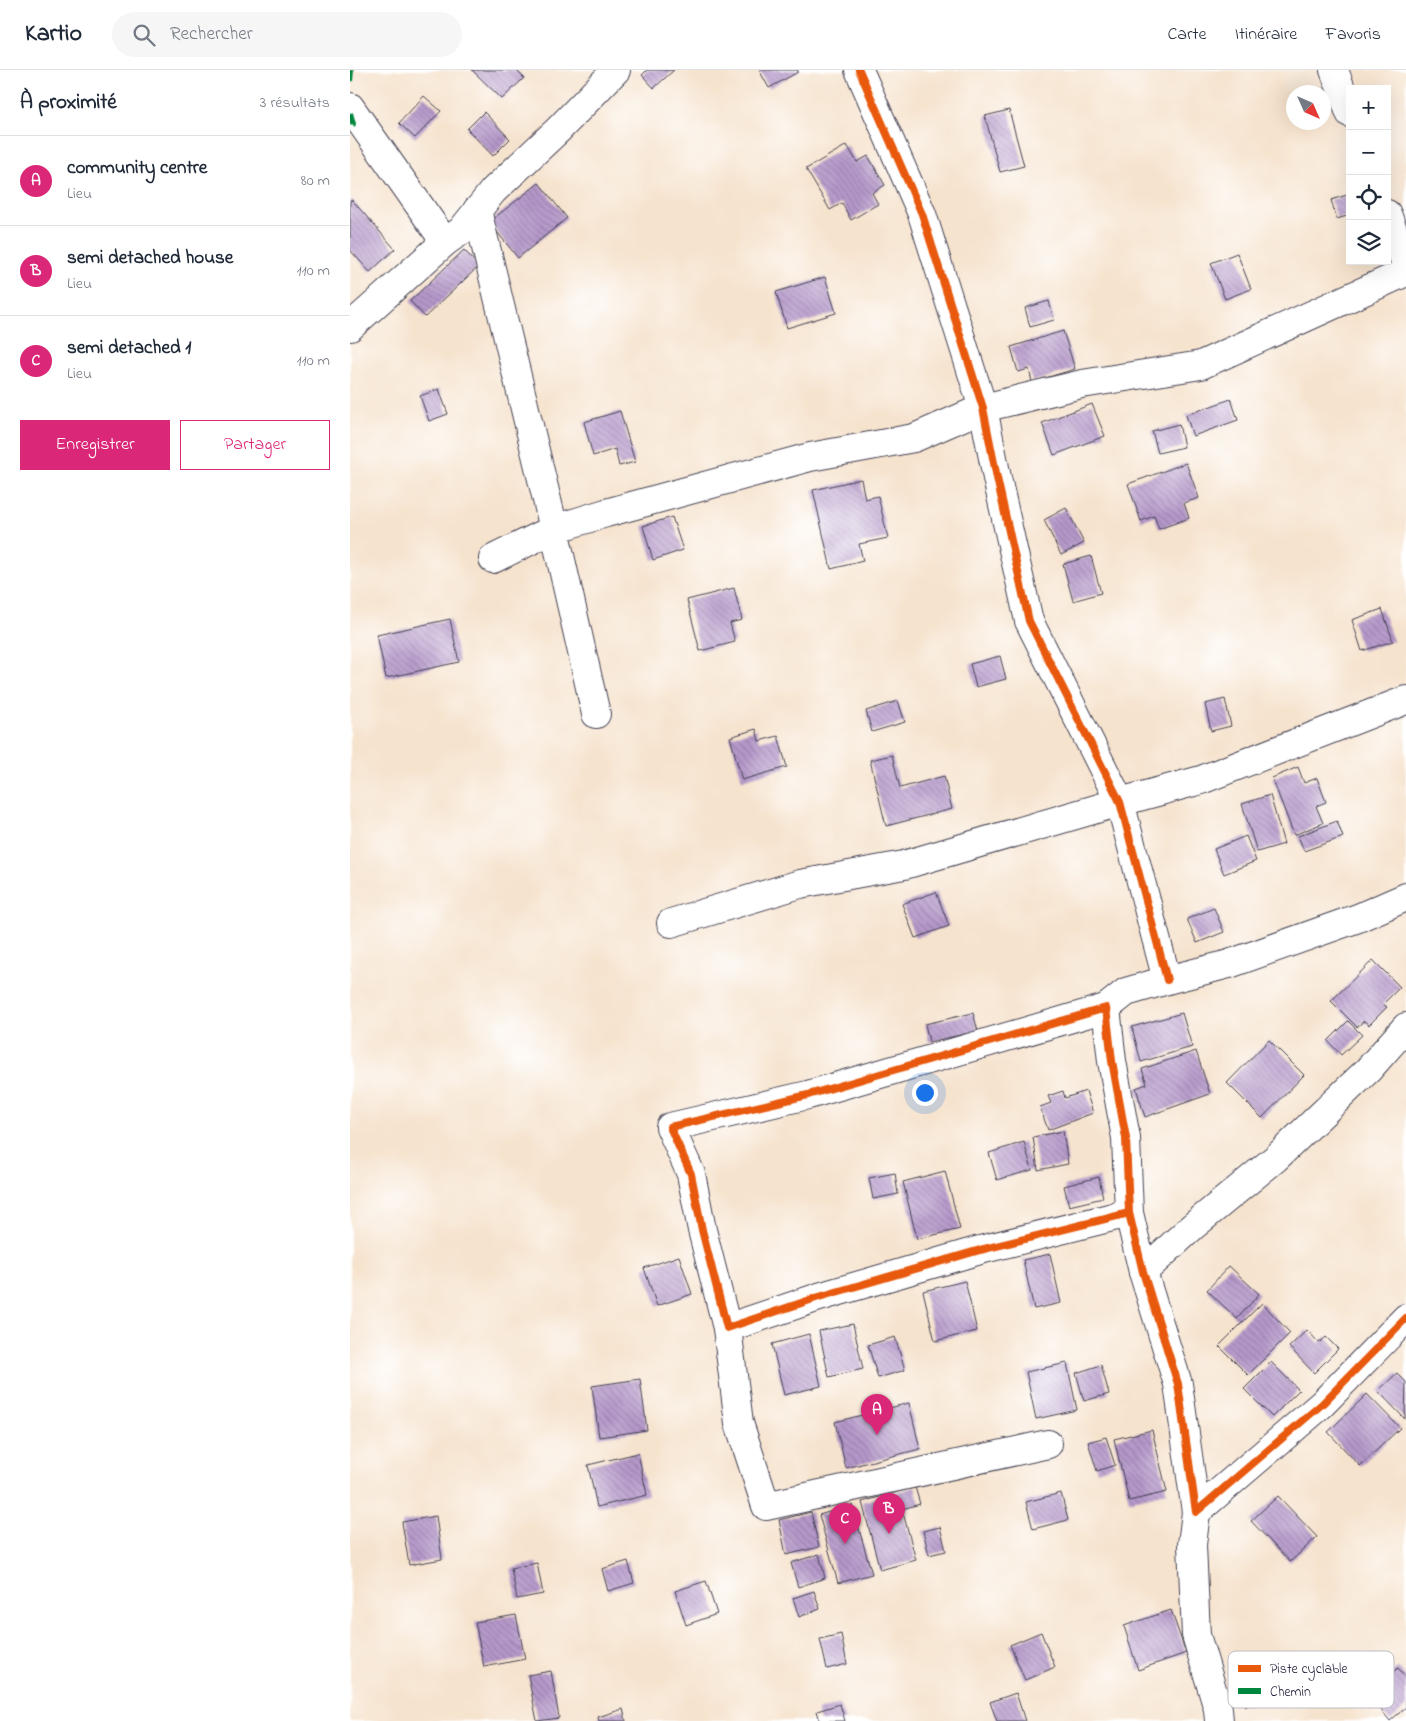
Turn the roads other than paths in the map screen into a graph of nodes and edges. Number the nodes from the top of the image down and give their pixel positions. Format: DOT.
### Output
graph roads {
  1 [pos="616,70"];
  2 [pos="859,70"];
  3 [pos="1334,70"];
  4 [pos="1346,103"];
  5 [pos="350,107"];
  6 [pos="477,210"];
  7 [pos="1389,220"];
  8 [pos="445,242"];
  9 [pos="1406,264"];
  10 [pos="1406,272"];
  11 [pos="350,327"];
  12 [pos="983,408"];
  13 [pos="554,529"];
  14 [pos="493,559"];
  15 [pos="1406,700"];
  16 [pos="596,714"];
  17 [pos="1120,802"];
  18 [pos="1406,897"];
  19 [pos="671,923"];
  20 [pos="1167,980"];
  21 [pos="1106,1008"];
  22 [pos="1406,1027"];
  23 [pos="1129,1213"];
  24 [pos="1143,1272"];
  25 [pos="1406,1318"];
  26 [pos="727,1328"];
  27 [pos="1048,1444"];
  28 [pos="1196,1512"];
  29 [pos="1219,1721"];
  1 -- 6 [label="street"];
  2 -- 12 [label="street"];
  3 -- 4 [label="street"];
  5 -- 8 [label="street"];
  6 -- 8 [label="street"];
  6 -- 13 [label="street"];
  7 -- 9 [label="street"];
  8 -- 11 [label="street"];
  10 -- 12 [label="street"];
  12 -- 13 [label="street"];
  12 -- 17 [label="street"];
  13 -- 14 [label="street"];
  13 -- 16 [label="street"];
  15 -- 17 [label="street"];
  17 -- 19 [label="street"];
  17 -- 20 [label="street"];
  18 -- 20 [label="street"];
  20 -- 21 [label="street"];
  21 -- 23 [label="street"];
  21 -- 26 [label="street"];
  22 -- 24 [label="street"];
  23 -- 24 [label="street"];
  23 -- 26 [label="street"];
  24 -- 28 [label="street"];
  25 -- 28 [label="street"];
  26 -- 27 [label="street"];
  28 -- 29 [label="street"];
}
